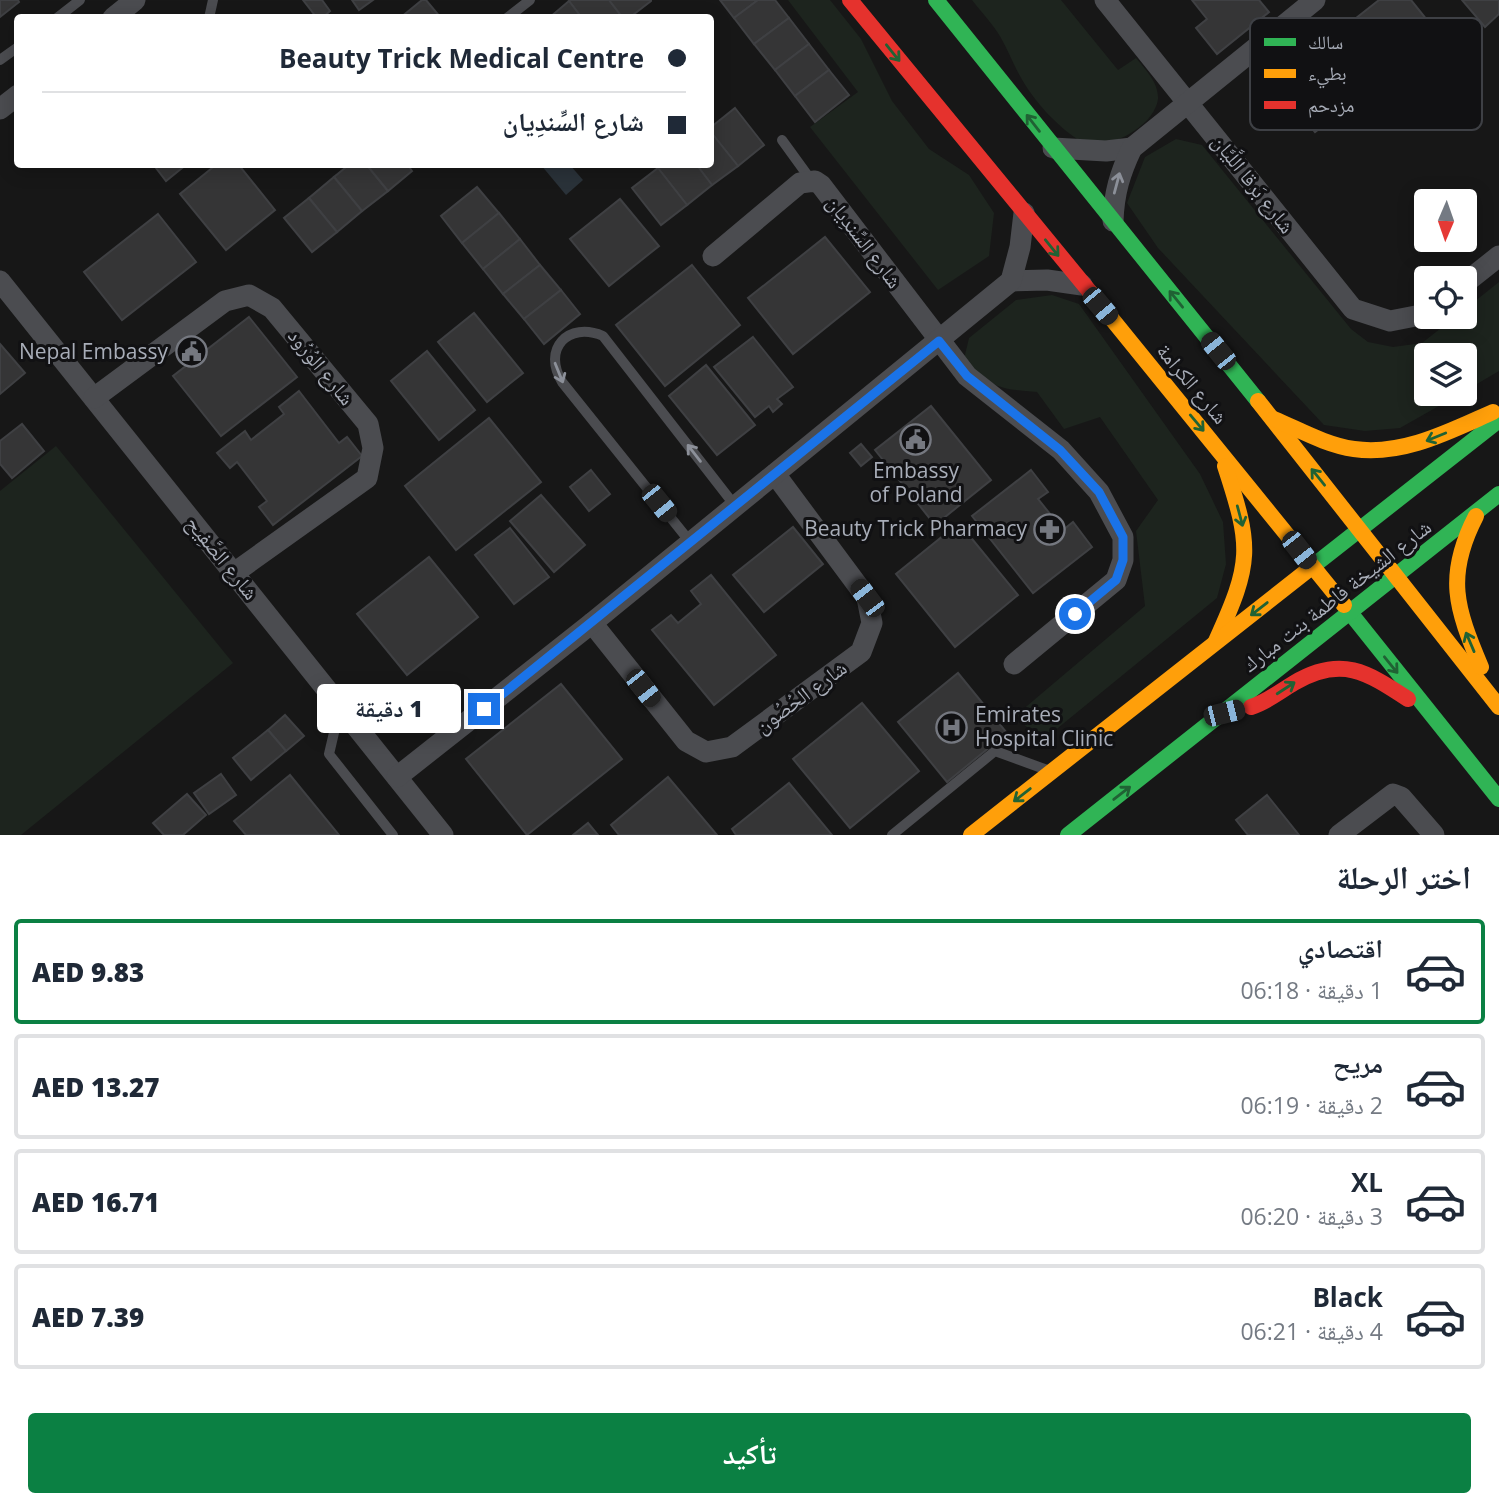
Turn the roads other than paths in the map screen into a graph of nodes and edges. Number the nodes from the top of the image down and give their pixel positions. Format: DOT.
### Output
graph roads {
  1 [pos="80,0"];
  2 [pos="530,0"];
  3 [pos="850,0"];
  4 [pos="936,0"];
  5 [pos="1105,0"];
  6 [pos="1315,0"];
  7 [pos="62,14"];
  8 [pos="512,14"];
  9 [pos="1293,18"];
  10 [pos="1250,53"];
  11 [pos="14,97"];
  12 [pos="1188,103"];
  13 [pos="0,109"];
  14 [pos="782,140"];
  15 [pos="1053,148"];
  16 [pos="1132,148"];
  17 [pos="811,180"];
  18 [pos="1024,213"];
  19 [pos="1113,221"];
  20 [pos="713,256"];
  21 [pos="1499,256"];
  22 [pos="1477,273"];
  23 [pos="0,281"];
  24 [pos="1011,281"];
  25 [pos="1082,285"];
  26 [pos="1414,316"];
  27 [pos="939,341"];
  28 [pos="94,398"];
  29 [pos="1499,410"];
  30 [pos="1268,416"];
  31 [pos="1499,420"];
  32 [pos="1220,450"];
  33 [pos="775,474"];
  34 [pos="1499,494"];
  35 [pos="1483,506"];
  36 [pos="736,507"];
  37 [pos="1361,530"];
  38 [pos="691,543"];
  39 [pos="1312,567"];
  40 [pos="234,573"];
  41 [pos="1397,575"];
  42 [pos="1349,612"];
  43 [pos="592,624"];
  44 [pos="1215,644"];
  45 [pos="1014,664"];
  46 [pos="340,706"];
  47 [pos="1498,706"];
  48 [pos="1224,713"];
  49 [pos="1432,716"];
  50 [pos="1052,772"];
  51 [pos="397,778"];
  52 [pos="1499,799"];
  53 [pos="393,835"];
  54 [pos="443,835"];
  55 [pos="892,835"];
  56 [pos="971,835"];
  57 [pos="1068,835"];
  58 [pos="1339,835"];
  59 [pos="1434,835"];
  1 -- 7 [label="lane"];
  2 -- 8 [label="lane"];
  3 -- 18 [label="main road, شارع الكرامة, one-way"];
  15 -- 4 [label="main road, شارع الكرامة, one-way"];
  5 -- 12 [label="street, شارع بَرقا اللَّيَّان"];
  6 -- 9 [label="street"];
  10 -- 12 [label="street"];
  11 -- 13 [label="street"];
  12 -- 16 [label="street"];
  12 -- 26 [label="street, شارع بَرقا اللَّيَّان"];
  14 -- 17 [label="lane"];
  15 -- 16 [label="street"];
  15 -- 19 [label="main road, شارع الكرامة"];
  19 -- 16 [label="street, one-way"];
  17 -- 20 [label="street, شارع السِّندِيان"];
  17 -- 27 [label="street, شارع السِّندِيان"];
  18 -- 24 [label="street"];
  18 -- 25 [label="main road, شارع الكرامة, one-way"];
  30 -- 19 [label="main road, شارع الكرامة, one-way"];
  21 -- 22 [label="street"];
  23 -- 28 [label="street, شارع الصَّفِيح"];
  24 -- 25 [label="street"];
  24 -- 27 [label="street"];
  25 -- 32 [label="main road, شارع الكرامة, one-way"];
  27 -- 33 [label="street"];
  27 -- 45 [label="street, شارع السِّندِيان"];
  28 -- 40 [label="street, شارع الصَّفِيح"];
  28 -- 40 [label="street, شارع الوُرُود"];
  29 -- 30 [label="main road, one-way"];
  37 -- 30 [label="main road, شارع الكرامة, one-way"];
  31 -- 37 [label="main road, شارع الشيخة فاطمة بنت مبارك"];
  32 -- 39 [label="main road, شارع الكرامة"];
  32 -- 44 [label="main road, one-way"];
  33 -- 36 [label="street"];
  33 -- 43 [label="street, شارع الحُصُون"];
  34 -- 35 [label="main road, شارع الشيخة فاطمة بنت مبارك"];
  35 -- 41 [label="main road, شارع الشيخة فاطمة بنت مبارك"];
  47 -- 35 [label="main road, one-way"];
  36 -- 38 [label="street"];
  36 -- 38 [label="lane, one-way"];
  37 -- 39 [label="main road, شارع الشيخة فاطمة بنت مبارك"];
  37 -- 41 [label="main road, شارع الكرامة"];
  38 -- 43 [label="street"];
  39 -- 42 [label="main road, شارع الكرامة"];
  39 -- 44 [label="main road, شارع الشيخة فاطمة بنت مبارك, one-way"];
  40 -- 46 [label="street, شارع الصَّفِيح"];
  41 -- 42 [label="main road, شارع الشيخة فاطمة بنت مبارك"];
  41 -- 47 [label="main road, شارع الكرامة"];
  42 -- 48 [label="main road, شارع الشيخة فاطمة بنت مبارك"];
  42 -- 49 [label="main road, شارع الكرامة, one-way"];
  43 -- 51 [label="street"];
  44 -- 50 [label="main road, شارع الشيخة فاطمة بنت مبارك"];
  46 -- 51 [label="street, شارع الصَّفِيح"];
  46 -- 53 [label="lane"];
  48 -- 49 [label="main road, one-way"];
  57 -- 48 [label="main road, شارع الشيخة فاطمة بنت مبارك, one-way"];
  49 -- 52 [label="main road, شارع الكرامة"];
  50 -- 55 [label="lane"];
  50 -- 56 [label="main road, شارع الشيخة فاطمة بنت مبارك, one-way"];
  51 -- 54 [label="street, شارع الصَّفِيح"];
  58 -- 59 [label="street"];
}
